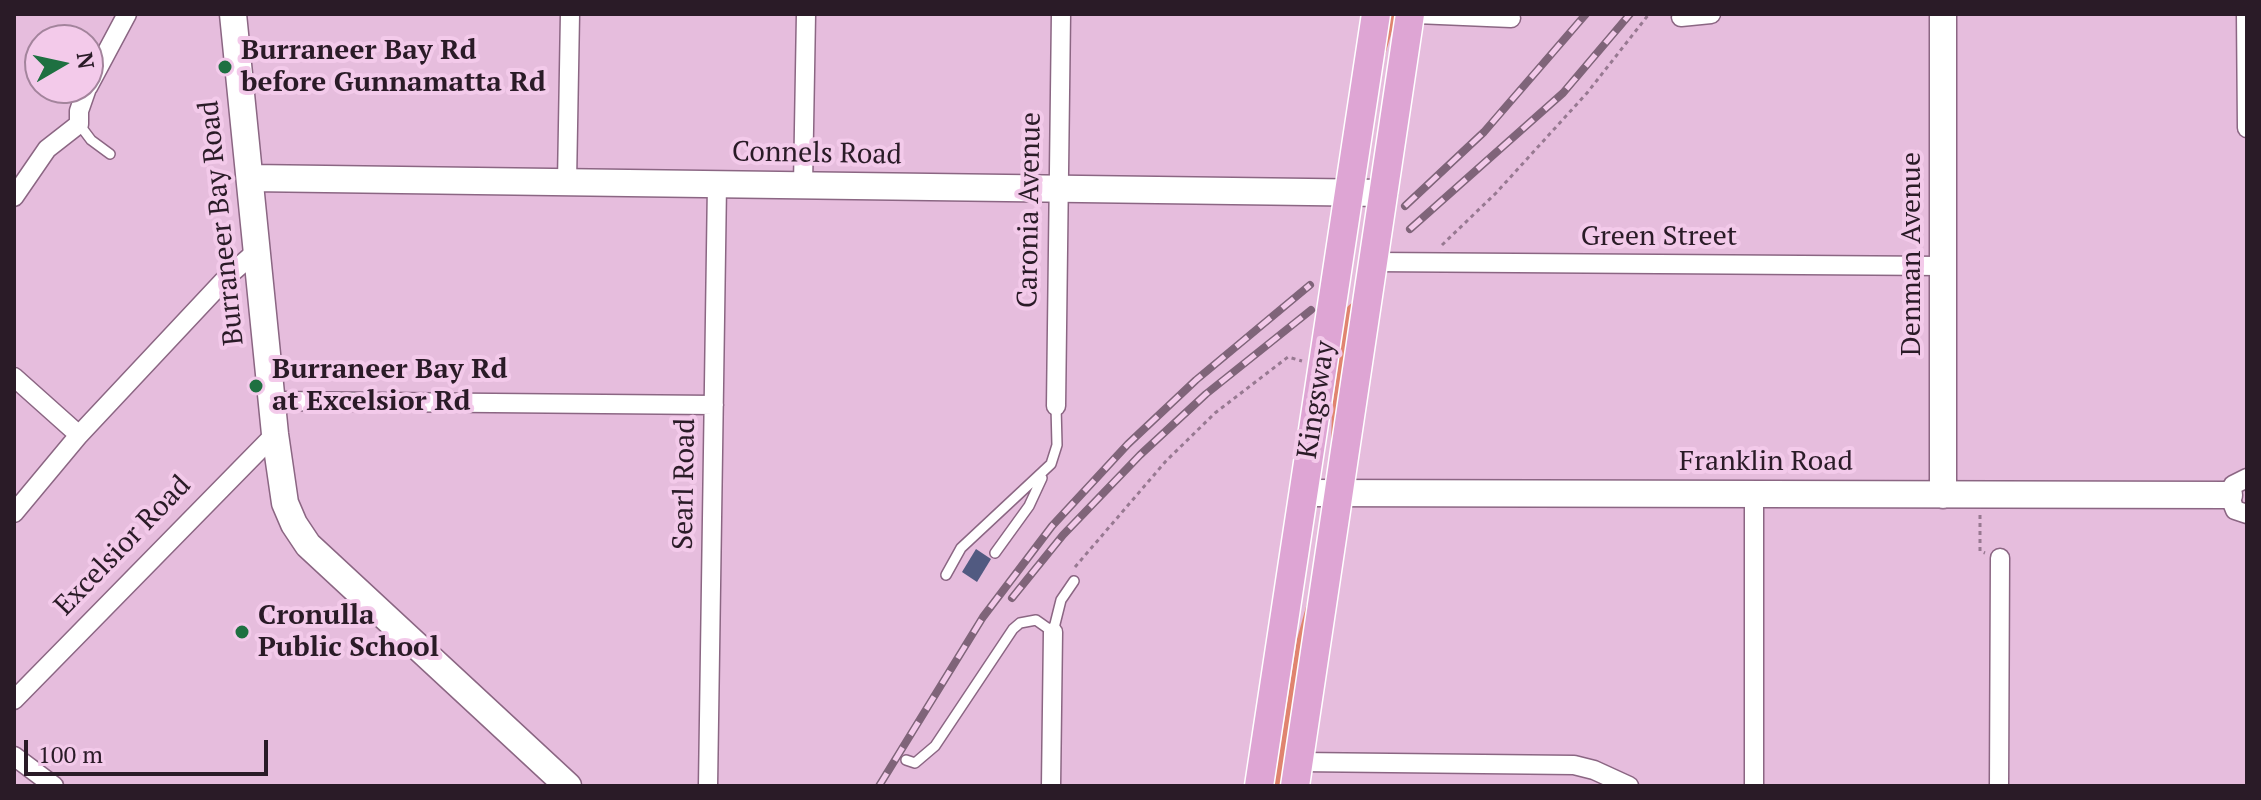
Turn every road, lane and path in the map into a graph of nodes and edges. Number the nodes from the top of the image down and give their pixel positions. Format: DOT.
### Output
graph roads {
  1 [pos="127,14"];
  2 [pos="233,14"];
  3 [pos="570,14"];
  4 [pos="806,14"];
  5 [pos="1061,14"];
  6 [pos="1376,14"];
  7 [pos="1413,14"];
  8 [pos="1649,14"];
  9 [pos="1711,14"];
  10 [pos="1943,14"];
  11 [pos="2246,14"];
  12 [pos="1681,17"];
  13 [pos="1511,18"];
  14 [pos="104,57"];
  15 [pos="82,104"];
  16 [pos="79,124"];
  17 [pos="2247,128"];
  18 [pos="110,154"];
  19 [pos="250,178"];
  20 [pos="567,182"];
  21 [pos="717,184"];
  22 [pos="803,185"];
  23 [pos="1057,191"];
  24 [pos="1348,193"];
  25 [pos="1384,193"];
  26 [pos="14,197"];
  27 [pos="258,250"];
  28 [pos="1373,262"];
  29 [pos="1439,265"];
  30 [pos="1944,266"];
  31 [pos="1306,362"];
  32 [pos="14,377"];
  33 [pos="272,401"];
  34 [pos="714,405"];
  35 [pos="1056,406"];
  36 [pos="275,434"];
  37 [pos="79,435"];
  38 [pos="1045,473"];
  39 [pos="1303,493"];
  40 [pos="1338,493"];
  41 [pos="1754,494"];
  42 [pos="1943,495"];
  43 [pos="1980,495"];
  44 [pos="2243,506"];
  45 [pos="14,513"];
  46 [pos="995,553"];
  47 [pos="2000,558"];
  48 [pos="946,575"];
  49 [pos="1074,581"];
  50 [pos="1053,632"];
  51 [pos="14,700"];
  52 [pos="14,756"];
  53 [pos="906,760"];
  54 [pos="1297,774"];
  55 [pos="54,786"];
  56 [pos="568,786"];
  57 [pos="708,786"];
  58 [pos="1051,786"];
  59 [pos="1259,786"];
  60 [pos="1629,786"];
  61 [pos="1754,786"];
  62 [pos="1999,786"];
  1 -- 14 [label="street"];
  2 -- 19 [label="street, Burraneer Bay Road"];
  3 -- 20 [label="street"];
  4 -- 22 [label="street"];
  5 -- 23 [label="street, Caronia Avenue"];
  6 -- 24 [label="main road, Kingsway"];
  7 -- 13 [label="street"];
  7 -- 25 [label="main road, Kingsway"];
  8 -- 29 [label="path"];
  9 -- 12 [label="street"];
  10 -- 30 [label="street, Denman Avenue"];
  11 -- 17 [label="street"];
  15 -- 16 [label="street"];
  16 -- 18 [label="lane"];
  16 -- 26 [label="street"];
  19 -- 20 [label="street, Connels Road"];
  19 -- 27 [label="street, Burraneer Bay Road"];
  20 -- 21 [label="street, Connels Road"];
  21 -- 22 [label="street, Connels Road"];
  21 -- 34 [label="street, Searl Road"];
  22 -- 23 [label="street, Connels Road"];
  23 -- 24 [label="street, Connels Road"];
  23 -- 35 [label="street, Caronia Avenue"];
  24 -- 25 [label="street, Connels Road"];
  24 -- 39 [label="main road, Kingsway"];
  25 -- 28 [label="main road, Kingsway"];
  27 -- 33 [label="street, Burraneer Bay Road"];
  27 -- 37 [label="street"];
  28 -- 29 [label="street, Green Street"];
  28 -- 40 [label="main road, Kingsway"];
  29 -- 30 [label="street, Green Street"];
  30 -- 42 [label="street, Denman Avenue"];
  31 -- 49 [label="path"];
  32 -- 37 [label="street"];
  33 -- 34 [label="street"];
  33 -- 36 [label="street, Burraneer Bay Road"];
  34 -- 57 [label="street, Searl Road"];
  35 -- 38 [label="lane"];
  36 -- 51 [label="street, Excelsior Road"];
  36 -- 56 [label="street, Burraneer Bay Road"];
  37 -- 45 [label="street"];
  38 -- 46 [label="lane"];
  38 -- 48 [label="lane"];
  39 -- 40 [label="street, Franklin Road"];
  39 -- 59 [label="main road, Kingsway"];
  40 -- 41 [label="street, Franklin Road"];
  40 -- 54 [label="main road, Kingsway"];
  41 -- 42 [label="street, Franklin Road"];
  41 -- 61 [label="street"];
  42 -- 43 [label="street, Franklin Road"];
  43 -- 44 [label="street, Franklin Road"];
  43 -- 47 [label="path"];
  47 -- 62 [label="street"];
  49 -- 50 [label="lane"];
  50 -- 53 [label="lane"];
  50 -- 58 [label="street"];
  52 -- 55 [label="street"];
  54 -- 60 [label="street"];
}
